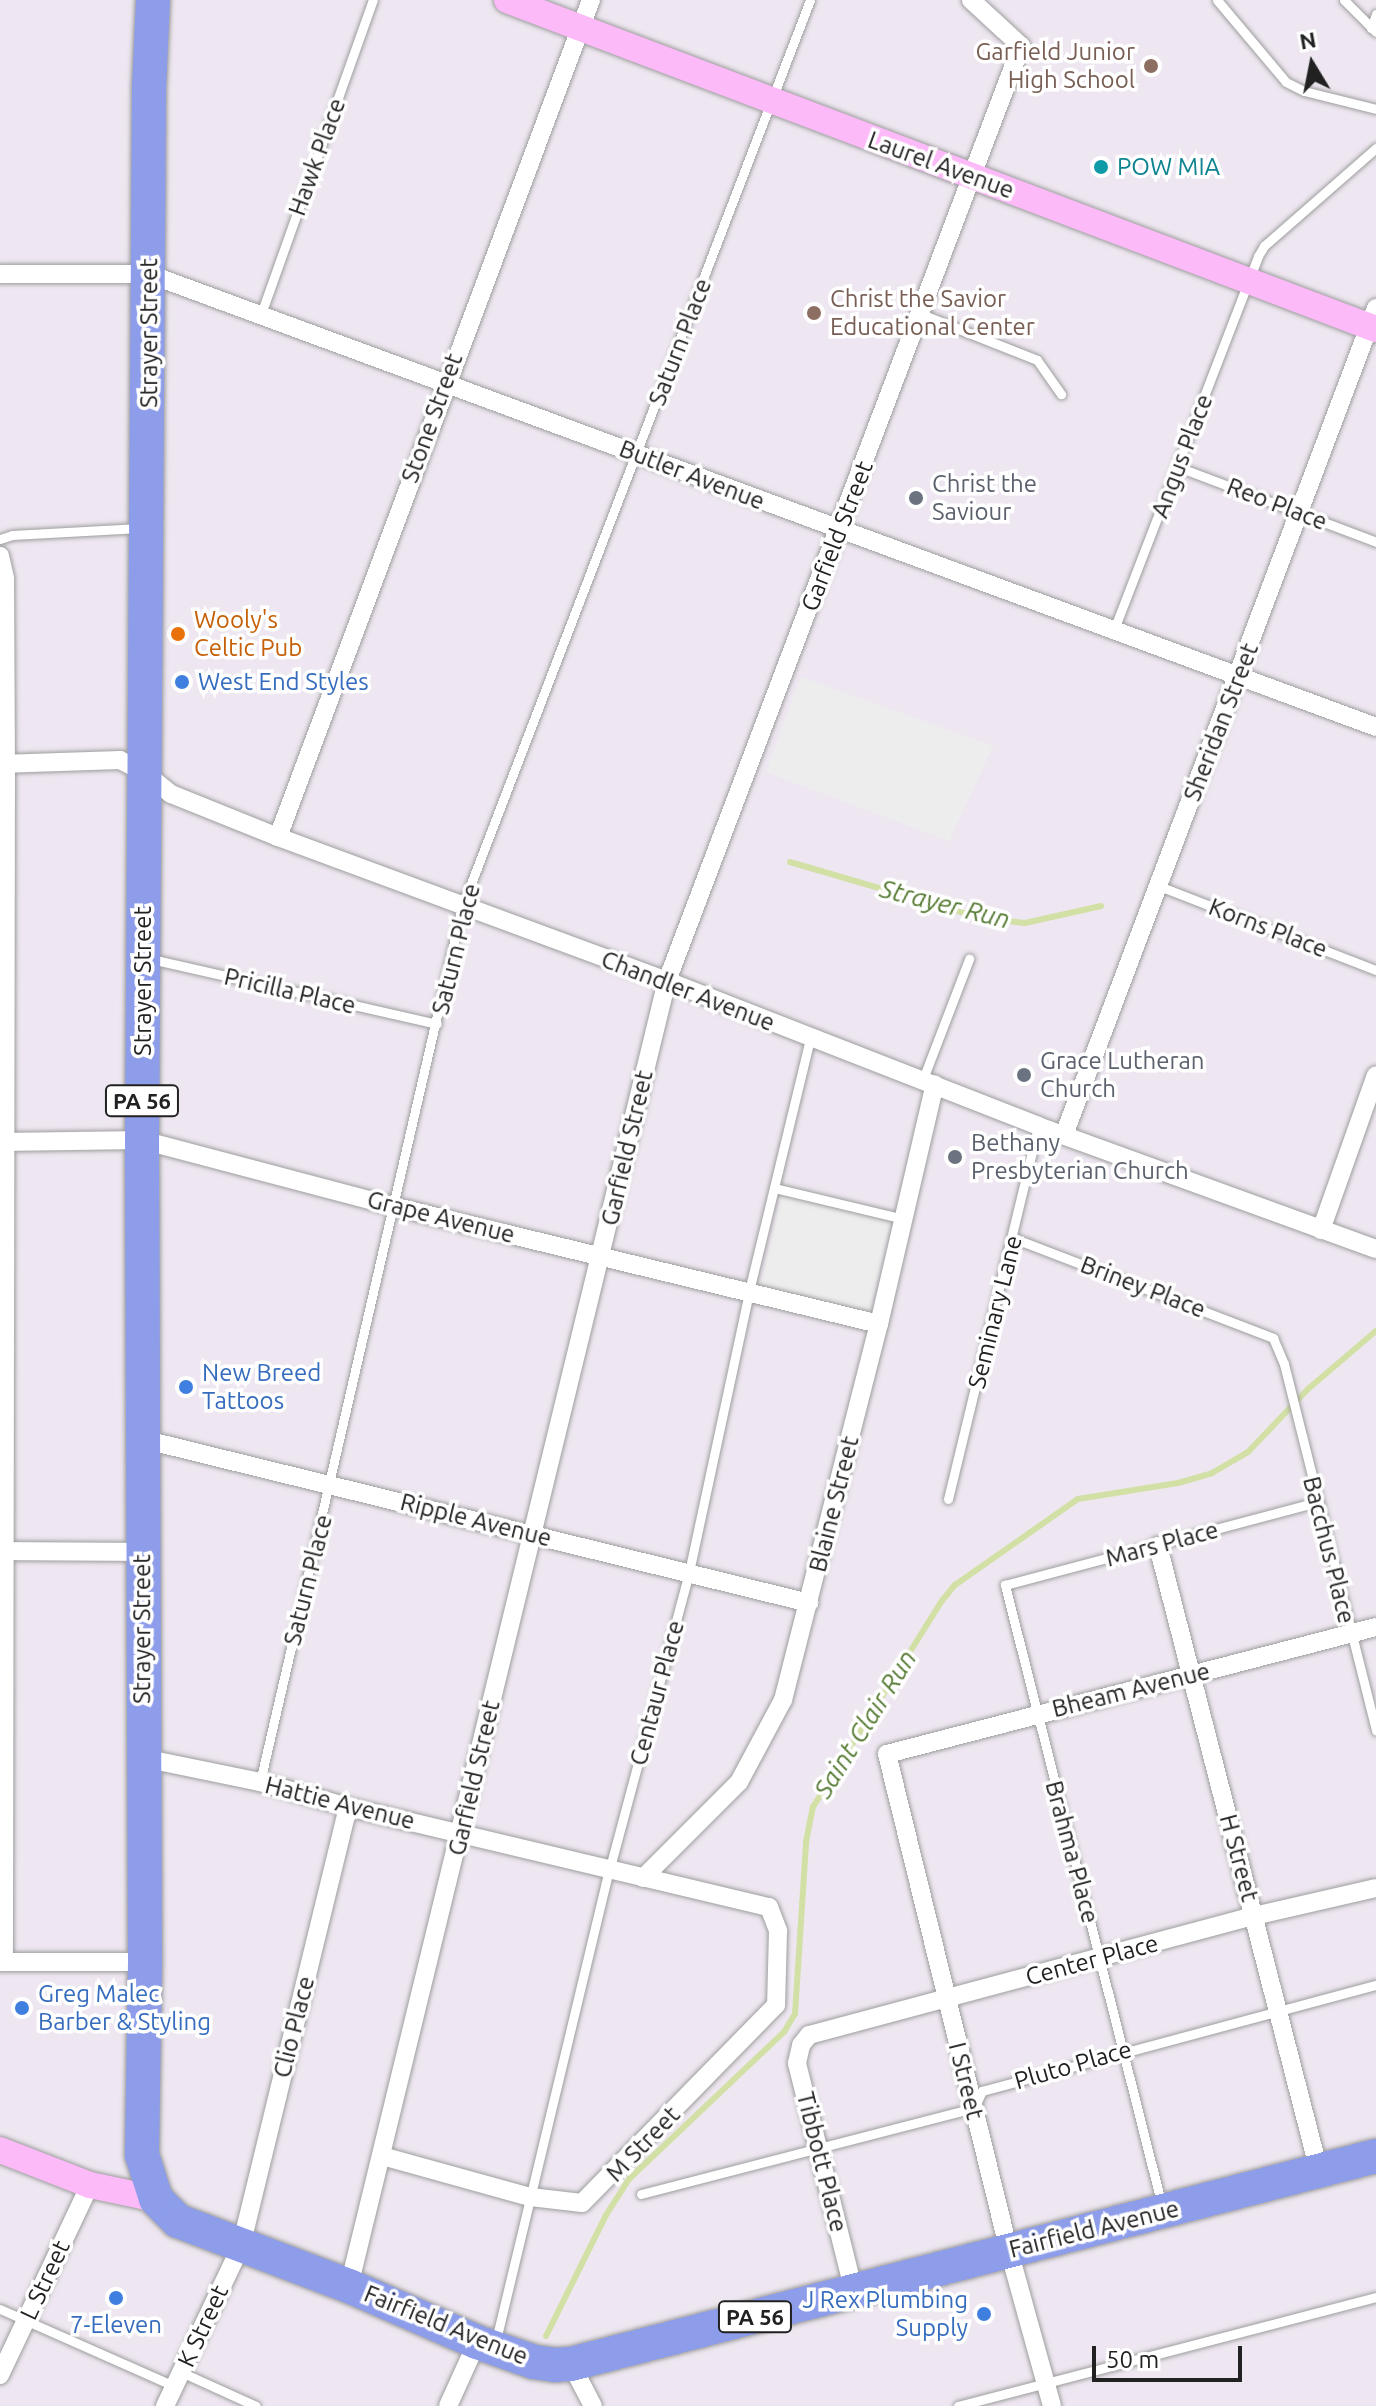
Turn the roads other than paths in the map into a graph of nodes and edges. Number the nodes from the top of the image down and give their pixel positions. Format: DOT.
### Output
graph roads {
  1 [pos="153,0"];
  2 [pos="373,0"];
  3 [pos="507,0"];
  4 [pos="591,0"];
  5 [pos="810,0"];
  6 [pos="971,0"];
  7 [pos="1217,0"];
  8 [pos="1344,0"];
  9 [pos="1376,14"];
  10 [pos="580,29"];
  11 [pos="1374,30"];
  12 [pos="771,102"];
  13 [pos="1376,109"];
  14 [pos="1376,148"];
  15 [pos="973,176"];
  16 [pos="0,274"];
  17 [pos="149,274"];
  18 [pos="1248,280"];
  19 [pos="261,314"];
  20 [pos="921,314"];
  21 [pos="1374,321"];
  22 [pos="446,381"];
  23 [pos="1061,394"];
  24 [pos="637,455"];
  25 [pos="1178,467"];
  26 [pos="1298,512"];
  27 [pos="148,528"];
  28 [pos="839,530"];
  29 [pos="0,539"];
  30 [pos="1376,542"];
  31 [pos="0,556"];
  32 [pos="1113,632"];
  33 [pos="1239,678"];
  34 [pos="1376,727"];
  35 [pos="3,764"];
  36 [pos="145,773"];
  37 [pos="278,837"];
  38 [pos="1159,886"];
  39 [pos="462,907"];
  40 [pos="144,957"];
  41 [pos="969,959"];
  42 [pos="1376,970"];
  43 [pos="667,981"];
  44 [pos="437,1024"];
  45 [pos="810,1038"];
  46 [pos="1376,1075"];
  47 [pos="929,1082"];
  48 [pos="1038,1126"];
  49 [pos="1064,1135"];
  50 [pos="142,1140"];
  51 [pos="2,1142"];
  52 [pos="774,1188"];
  53 [pos="392,1206"];
  54 [pos="904,1219"];
  55 [pos="1321,1230"];
  56 [pos="1013,1238"];
  57 [pos="1376,1249"];
  58 [pos="602,1255"];
  59 [pos="749,1291"];
  60 [pos="879,1324"];
  61 [pos="1273,1338"];
  62 [pos="142,1439"];
  63 [pos="331,1485"];
  64 [pos="948,1499"];
  65 [pos="1318,1502"];
  66 [pos="532,1534"];
  67 [pos="1158,1546"];
  68 [pos="3,1551"];
  69 [pos="142,1552"];
  70 [pos="689,1572"];
  71 [pos="1005,1585"];
  72 [pos="809,1603"];
  73 [pos="1376,1627"];
  74 [pos="1350,1633"];
  75 [pos="1192,1674"];
  76 [pos="1036,1714"];
  77 [pos="1376,1731"];
  78 [pos="887,1754"];
  79 [pos="143,1758"];
  80 [pos="260,1782"];
  81 [pos="348,1807"];
  82 [pos="461,1833"];
  83 [pos="609,1871"];
  84 [pos="643,1878"];
  85 [pos="1376,1888"];
  86 [pos="769,1907"];
  87 [pos="1254,1916"];
  88 [pos="1100,1959"];
  89 [pos="2,1962"];
  90 [pos="145,1962"];
  91 [pos="1376,1985"];
  92 [pos="945,1997"];
  93 [pos="1278,2010"];
  94 [pos="809,2035"];
  95 [pos="1122,2051"];
  96 [pos="974,2108"];
  97 [pos="0,2150"];
  98 [pos="820,2150"];
  99 [pos="382,2156"];
  100 [pos="1376,2156"];
  101 [pos="1319,2171"];
  102 [pos="90,2185"];
  103 [pos="641,2194"];
  104 [pos="530,2197"];
  105 [pos="156,2199"];
  106 [pos="1163,2211"];
  107 [pos="241,2246"];
  108 [pos="1009,2251"];
  109 [pos="349,2286"];
  110 [pos="854,2292"];
  111 [pos="1376,2297"];
  112 [pos="0,2309"];
  113 [pos="26,2321"];
  114 [pos="486,2345"];
  115 [pos="571,2364"];
  116 [pos="0,2375"];
  117 [pos="178,2379"];
  118 [pos="1046,2383"];
  119 [pos="165,2406"];
  120 [pos="256,2406"];
  121 [pos="448,2406"];
  122 [pos="593,2406"];
  123 [pos="958,2406"];
  124 [pos="1052,2406"];
  1 -- 17 [label="highway, Strayer Street / PA 56"];
  2 -- 19 [label="lane, Hawk Place"];
  3 -- 10 [label="street, Laurel Avenue"];
  4 -- 10 [label="street, Stone Street"];
  5 -- 12 [label="lane, Saturn Place"];
  6 -- 15 [label="street, Garfield Street"];
  7 -- 13 [label="lane"];
  8 -- 11 [label="lane"];
  9 -- 11 [label="lane"];
  10 -- 12 [label="street, Laurel Avenue"];
  10 -- 22 [label="street, Stone Street"];
  12 -- 15 [label="street, Laurel Avenue"];
  12 -- 24 [label="lane, Saturn Place"];
  14 -- 18 [label="lane, Angus Place"];
  15 -- 18 [label="street, Laurel Avenue"];
  15 -- 20 [label="street, Garfield Street"];
  16 -- 17 [label="street, Butler Avenue"];
  17 -- 19 [label="street, Butler Avenue"];
  17 -- 27 [label="highway, Strayer Street / PA 56"];
  18 -- 21 [label="street, Laurel Avenue"];
  18 -- 25 [label="lane, Angus Place"];
  19 -- 22 [label="street, Butler Avenue"];
  20 -- 23 [label="lane"];
  20 -- 28 [label="street, Garfield Street"];
  21 -- 26 [label="street, Sheridan Street"];
  22 -- 24 [label="street, Butler Avenue"];
  22 -- 37 [label="street, Stone Street"];
  24 -- 28 [label="street, Butler Avenue"];
  24 -- 39 [label="lane, Saturn Place"];
  25 -- 26 [label="lane, Reo Place"];
  25 -- 32 [label="lane, Angus Place"];
  26 -- 30 [label="lane, Reo Place"];
  26 -- 33 [label="street, Sheridan Street"];
  27 -- 29 [label="lane"];
  27 -- 36 [label="highway, Strayer Street / PA 56"];
  28 -- 32 [label="street, Butler Avenue"];
  28 -- 43 [label="street, Garfield Street"];
  31 -- 35 [label="street"];
  32 -- 33 [label="street, Butler Avenue"];
  33 -- 34 [label="street, Butler Avenue"];
  33 -- 38 [label="street, Sheridan Street"];
  35 -- 36 [label="street, Chandler Avenue"];
  35 -- 51 [label="street"];
  36 -- 37 [label="street, Chandler Avenue"];
  36 -- 40 [label="highway, Strayer Street / PA 56"];
  37 -- 39 [label="street, Chandler Avenue"];
  38 -- 42 [label="lane, Korns Place"];
  38 -- 49 [label="street, Sheridan Street"];
  39 -- 43 [label="street, Chandler Avenue"];
  39 -- 44 [label="lane, Saturn Place"];
  40 -- 44 [label="lane, Pricilla Place"];
  40 -- 50 [label="highway, Strayer Street / PA 56"];
  41 -- 47 [label="lane"];
  43 -- 45 [label="street, Chandler Avenue"];
  43 -- 58 [label="street, Garfield Street"];
  44 -- 53 [label="lane, Saturn Place"];
  45 -- 47 [label="street, Chandler Avenue"];
  45 -- 52 [label="lane, Centaur Place"];
  46 -- 55 [label="street"];
  47 -- 48 [label="street, Chandler Avenue"];
  47 -- 54 [label="street, Blaine Street"];
  48 -- 49 [label="street, Chandler Avenue"];
  48 -- 56 [label="lane, Seminary Lane"];
  49 -- 55 [label="street, Chandler Avenue"];
  50 -- 51 [label="street, Grape Avenue"];
  50 -- 53 [label="street, Grape Avenue"];
  50 -- 62 [label="highway, Strayer Street / PA 56"];
  51 -- 68 [label="street"];
  52 -- 54 [label="lane"];
  52 -- 59 [label="lane, Centaur Place"];
  53 -- 58 [label="street, Grape Avenue"];
  53 -- 63 [label="lane, Saturn Place"];
  54 -- 60 [label="street, Blaine Street"];
  55 -- 57 [label="street, Chandler Avenue"];
  56 -- 61 [label="lane, Briney Place"];
  56 -- 64 [label="lane, Seminary Lane"];
  58 -- 59 [label="street, Grape Avenue"];
  58 -- 66 [label="street, Garfield Street"];
  59 -- 60 [label="street, Grape Avenue"];
  59 -- 70 [label="lane, Centaur Place"];
  60 -- 72 [label="street, Blaine Street"];
  61 -- 65 [label="lane, Bacchus Place"];
  62 -- 63 [label="street, Ripple Avenue"];
  62 -- 69 [label="highway, Strayer Street / PA 56"];
  63 -- 66 [label="street, Ripple Avenue"];
  63 -- 80 [label="lane, Saturn Place"];
  65 -- 67 [label="lane, Mars Place"];
  65 -- 74 [label="lane, Bacchus Place"];
  66 -- 70 [label="street, Ripple Avenue"];
  66 -- 82 [label="street, Garfield Street"];
  67 -- 71 [label="lane, Mars Place"];
  67 -- 75 [label="street, H Street"];
  68 -- 69 [label="street"];
  68 -- 89 [label="street"];
  69 -- 79 [label="highway, Strayer Street / PA 56"];
  70 -- 72 [label="street, Ripple Avenue"];
  70 -- 83 [label="lane, Centaur Place"];
  71 -- 76 [label="lane, Brahma Place"];
  72 -- 84 [label="street, Blaine Street"];
  73 -- 74 [label="street, Bheam Avenue"];
  74 -- 75 [label="street, Bheam Avenue"];
  74 -- 77 [label="lane, Bacchus Place"];
  75 -- 76 [label="street, Bheam Avenue"];
  75 -- 87 [label="street, H Street"];
  76 -- 78 [label="street, Bheam Avenue"];
  76 -- 88 [label="lane, Brahma Place"];
  78 -- 92 [label="street, I Street"];
  79 -- 80 [label="street, Hattie Avenue"];
  79 -- 90 [label="highway, Strayer Street / PA 56"];
  80 -- 81 [label="street, Hattie Avenue"];
  81 -- 82 [label="street, Hattie Avenue"];
  81 -- 107 [label="street, Clio Place"];
  82 -- 83 [label="street, Hattie Avenue"];
  82 -- 99 [label="street, Garfield Street"];
  83 -- 84 [label="street, Hattie Avenue"];
  83 -- 104 [label="lane, Centaur Place"];
  84 -- 86 [label="street, Hattie Avenue"];
  85 -- 87 [label="street, Center Place"];
  86 -- 104 [label="street, M Street"];
  87 -- 88 [label="street, Center Place"];
  87 -- 93 [label="street, H Street"];
  88 -- 92 [label="street, Center Place"];
  88 -- 95 [label="lane, Brahma Place"];
  89 -- 90 [label="street"];
  90 -- 105 [label="highway, Strayer Street / PA 56"];
  91 -- 93 [label="lane, Pluto Place"];
  92 -- 94 [label="street, Center Place"];
  92 -- 96 [label="street, I Street"];
  93 -- 95 [label="lane, Pluto Place"];
  93 -- 101 [label="street, H Street"];
  94 -- 98 [label="street, Tibbott Place"];
  95 -- 96 [label="lane, Pluto Place"];
  95 -- 106 [label="lane, Brahma Place"];
  96 -- 98 [label="lane, Pluto Place"];
  96 -- 108 [label="street, I Street"];
  97 -- 102 [label="street, Fairfield Avenue"];
  98 -- 103 [label="lane, Pluto Place"];
  98 -- 110 [label="street, Tibbott Place"];
  99 -- 104 [label="street, M Street"];
  99 -- 109 [label="street, Garfield Street"];
  100 -- 101 [label="highway, Fairfield Avenue / PA 56"];
  101 -- 106 [label="highway, Fairfield Avenue / PA 56"];
  102 -- 105 [label="street, Fairfield Avenue"];
  102 -- 113 [label="street, L Street"];
  104 -- 114 [label="lane, Centaur Place"];
  105 -- 107 [label="highway, Fairfield Avenue / PA 56"];
  106 -- 108 [label="highway, Fairfield Avenue / PA 56"];
  107 -- 109 [label="highway, Fairfield Avenue / PA 56"];
  107 -- 117 [label="street, K Street"];
  108 -- 110 [label="highway, Fairfield Avenue / PA 56"];
  108 -- 118 [label="street, I Street"];
  109 -- 114 [label="highway, Fairfield Avenue / PA 56"];
  110 -- 115 [label="highway, Fairfield Avenue / PA 56"];
  111 -- 118 [label="lane"];
  112 -- 113 [label="lane"];
  113 -- 116 [label="street, L Street"];
  113 -- 117 [label="lane"];
  114 -- 115 [label="highway, Fairfield Avenue / PA 56"];
  114 -- 121 [label="street"];
  115 -- 122 [label="street"];
  117 -- 119 [label="street, K Street"];
  117 -- 120 [label="lane"];
  118 -- 123 [label="lane"];
  118 -- 124 [label="street, I Street"];
}
